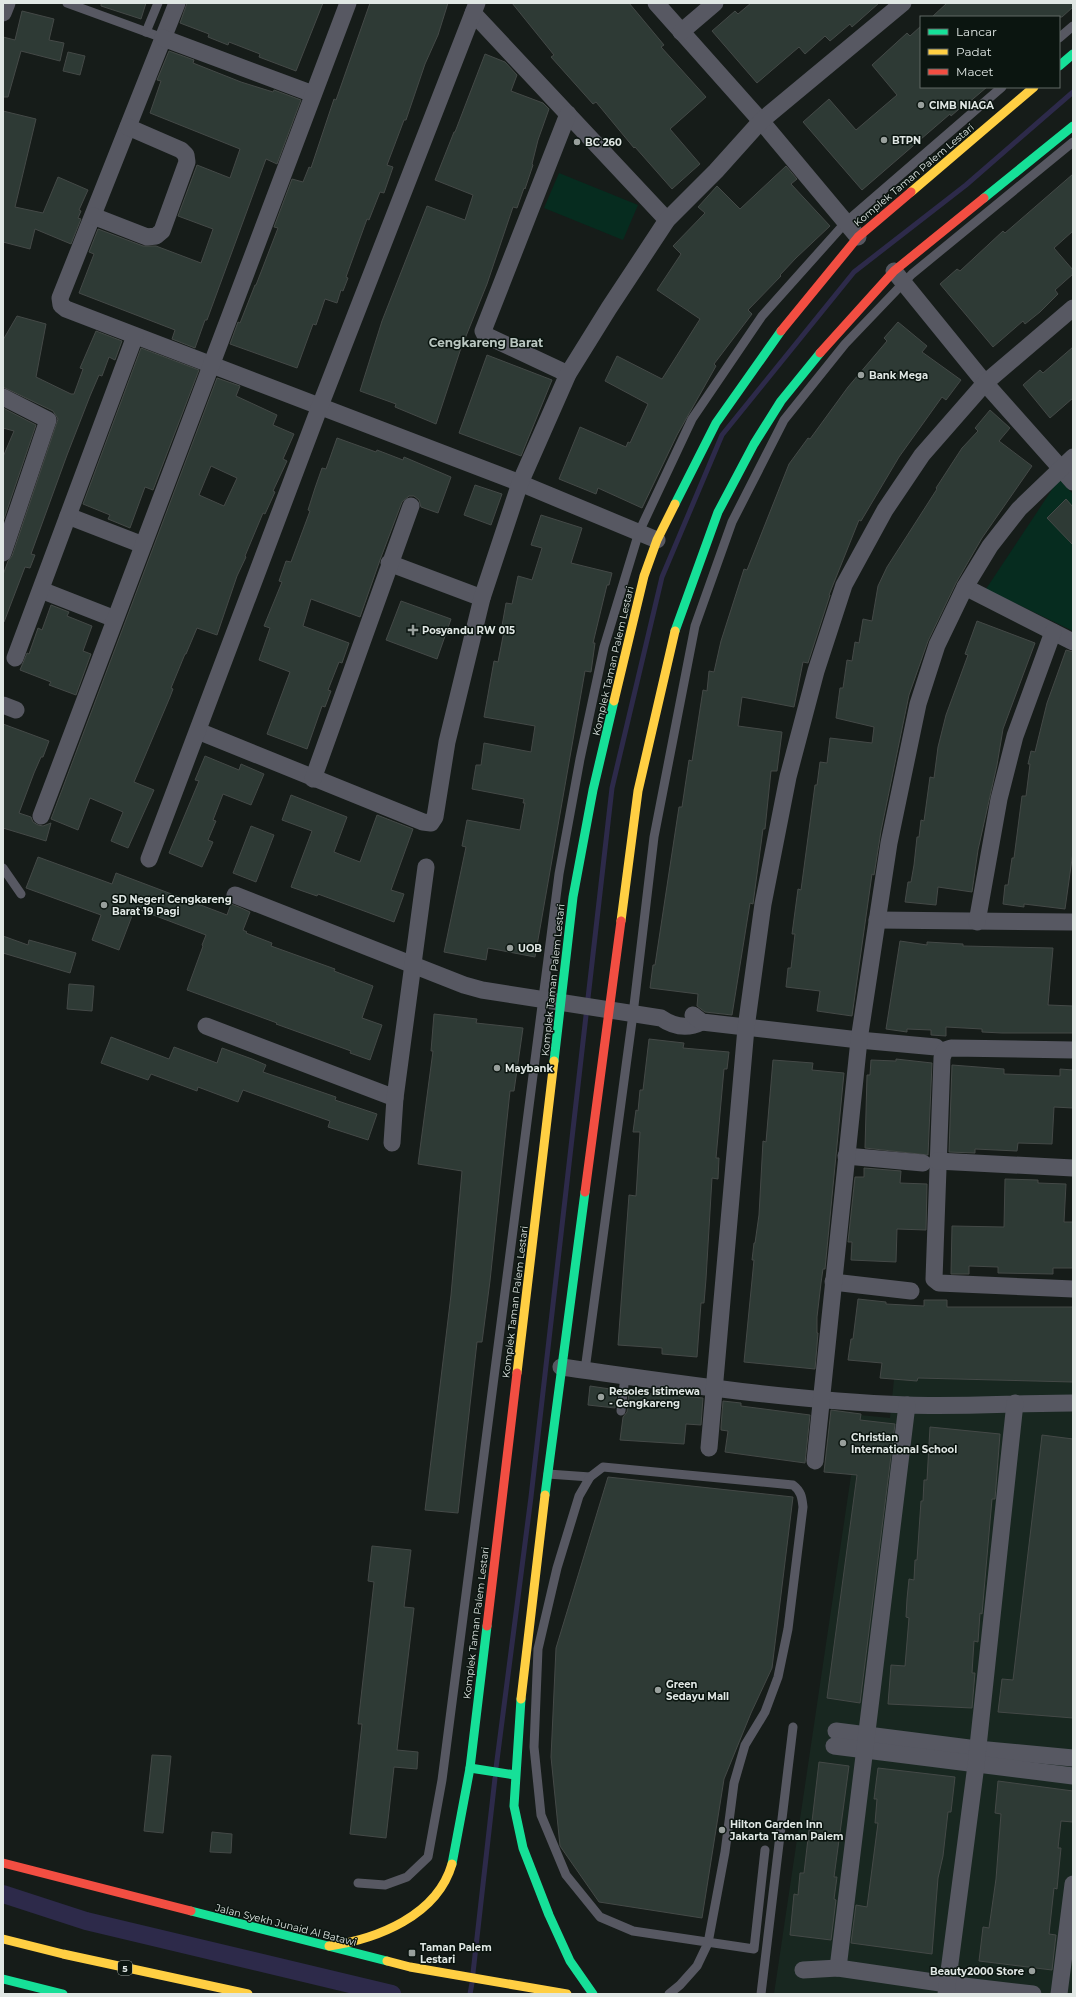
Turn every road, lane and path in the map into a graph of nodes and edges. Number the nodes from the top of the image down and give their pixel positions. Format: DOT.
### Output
graph roads {
  1 [pos="7,3"];
  2 [pos="67,3"];
  3 [pos="158,3"];
  4 [pos="177,3"];
  5 [pos="347,3"];
  6 [pos="656,3"];
  7 [pos="715,3"];
  8 [pos="903,3"];
  9 [pos="475,8"];
  10 [pos="3,13"];
  11 [pos="1073,26"];
  12 [pos="146,32"];
  13 [pos="681,32"];
  14 [pos="1060,37"];
  15 [pos="163,38"];
  16 [pos="1073,54"];
  17 [pos="1060,65"];
  18 [pos="1001,88"];
  19 [pos="1033,88"];
  20 [pos="313,94"];
  21 [pos="568,114"];
  22 [pos="761,121"];
  23 [pos="1073,126"];
  24 [pos="128,127"];
  25 [pos="1073,142"];
  26 [pos="93,216"];
  27 [pos="668,220"];
  28 [pos="846,222"];
  29 [pos="858,237"];
  30 [pos="899,277"];
  31 [pos="1073,308"];
  32 [pos="135,336"];
  33 [pos="211,365"];
  34 [pos="568,374"];
  35 [pos="985,382"];
  36 [pos="3,396"];
  37 [pos="320,406"];
  38 [pos="1067,463"];
  39 [pos="1073,482"];
  40 [pos="520,483"];
  41 [pos="411,506"];
  42 [pos="68,516"];
  43 [pos="639,532"];
  44 [pos="657,540"];
  45 [pos="143,545"];
  46 [pos="4,549"];
  47 [pos="390,563"];
  48 [pos="965,587"];
  49 [pos="41,590"];
  50 [pos="482,598"];
  51 [pos="115,619"];
  52 [pos="677,621"];
  53 [pos="695,626"];
  54 [pos="1053,632"];
  55 [pos="1073,642"];
  56 [pos="16,658"];
  57 [pos="198,731"];
  58 [pos="313,779"];
  59 [pos="41,816"];
  60 [pos="149,859"];
  61 [pos="426,867"];
  62 [pos="3,868"];
  63 [pos="22,894"];
  64 [pos="235,895"];
  65 [pos="1073,919"];
  66 [pos="877,920"];
  67 [pos="977,922"];
  68 [pos="1073,922"];
  69 [pos="413,966"];
  70 [pos="543,999"];
  71 [pos="569,1004"];
  72 [pos="604,1009"];
  73 [pos="633,1014"];
  74 [pos="206,1026"];
  75 [pos="746,1028"];
  76 [pos="859,1040"];
  77 [pos="936,1047"];
  78 [pos="1073,1050"];
  79 [pos="395,1098"];
  80 [pos="392,1143"];
  81 [pos="846,1156"];
  82 [pos="930,1162"];
  83 [pos="1073,1168"];
  84 [pos="833,1282"];
  85 [pos="1073,1289"];
  86 [pos="911,1291"];
  87 [pos="561,1367"];
  88 [pos="585,1370"];
  89 [pos="625,1376"];
  90 [pos="716,1388"];
  91 [pos="822,1399"];
  92 [pos="1015,1403"];
  93 [pos="1073,1403"];
  94 [pos="907,1405"];
  95 [pos="621,1411"];
  96 [pos="709,1448"];
  97 [pos="815,1461"];
  98 [pos="548,1474"];
  99 [pos="590,1477"];
  100 [pos="538,1550"];
  101 [pos="550,1600"];
  102 [pos="793,1727"];
  103 [pos="835,1738"];
  104 [pos="866,1742"];
  105 [pos="977,1757"];
  106 [pos="1073,1758"];
  107 [pos="470,1768"];
  108 [pos="515,1775"];
  109 [pos="1073,1776"];
  110 [pos="765,1850"];
  111 [pos="7,1864"];
  112 [pos="358,1883"];
  113 [pos="1073,1884"];
  114 [pos="3,1939"];
  115 [pos="708,1943"];
  116 [pos="327,1947"];
  117 [pos="838,1968"];
  118 [pos="803,1970"];
  119 [pos="3,1979"];
  120 [pos="946,1989"];
  121 [pos="63,1994"];
  122 [pos="248,1994"];
  123 [pos="567,1994"];
  124 [pos="593,1994"];
  125 [pos="669,1994"];
  126 [pos="761,1994"];
  127 [pos="1033,1994"];
  128 [pos="1059,1994"];
  1 -- 10 [label="street"];
  2 -- 12 [label="lane"];
  3 -- 12 [label="lane"];
  4 -- 15 [label="street"];
  5 -- 20 [label="street"];
  6 -- 13 [label="street"];
  7 -- 13 [label="street"];
  8 -- 22 [label="street"];
  9 -- 21 [label="street"];
  9 -- 37 [label="street"];
  11 -- 14 [label="lane"];
  12 -- 15 [label="lane"];
  13 -- 22 [label="street"];
  15 -- 20 [label="street"];
  15 -- 24 [label="street"];
  16 -- 17 [label="main road"];
  18 -- 28 [label="lane"];
  19 -- 29 [label="main road, Komplek Taman Palem Lestari"];
  20 -- 33 [label="street"];
  21 -- 27 [label="street"];
  21 -- 34 [label="street"];
  22 -- 27 [label="street"];
  22 -- 28 [label="street"];
  23 -- 30 [label="main road"];
  24 -- 26 [label="street"];
  24 -- 26 [label="street"];
  25 -- 30 [label="lane"];
  26 -- 32 [label="street"];
  27 -- 34 [label="street"];
  28 -- 29 [label="street"];
  28 -- 43 [label="lane"];
  29 -- 44 [label="main road, Komplek Taman Palem Lestari"];
  30 -- 35 [label="street"];
  30 -- 52 [label="main road"];
  30 -- 53 [label="lane"];
  31 -- 35 [label="street"];
  32 -- 33 [label="street"];
  32 -- 42 [label="street"];
  33 -- 37 [label="street"];
  33 -- 45 [label="street"];
  34 -- 40 [label="street"];
  35 -- 38 [label="street"];
  35 -- 75 [label="street"];
  36 -- 46 [label="street"];
  37 -- 40 [label="street"];
  37 -- 57 [label="street"];
  38 -- 39 [label="street"];
  38 -- 48 [label="street"];
  40 -- 43 [label="street"];
  40 -- 50 [label="street"];
  41 -- 47 [label="street"];
  42 -- 45 [label="street"];
  42 -- 49 [label="street"];
  43 -- 44 [label="street"];
  43 -- 70 [label="lane"];
  44 -- 71 [label="main road, Komplek Taman Palem Lestari"];
  45 -- 51 [label="street"];
  47 -- 50 [label="street"];
  47 -- 58 [label="street"];
  48 -- 54 [label="street"];
  48 -- 66 [label="street"];
  49 -- 51 [label="street"];
  49 -- 56 [label="street"];
  50 -- 58 [label="street"];
  51 -- 59 [label="street"];
  52 -- 53 [label="lane"];
  52 -- 72 [label="main road"];
  53 -- 73 [label="lane"];
  54 -- 55 [label="street"];
  54 -- 67 [label="street"];
  57 -- 58 [label="street"];
  57 -- 60 [label="street"];
  61 -- 69 [label="street"];
  62 -- 63 [label="lane"];
  64 -- 69 [label="street"];
  65 -- 68 [label="street"];
  66 -- 67 [label="street"];
  66 -- 76 [label="street"];
  67 -- 68 [label="street"];
  69 -- 70 [label="street"];
  69 -- 79 [label="street"];
  70 -- 71 [label="street"];
  70 -- 112 [label="lane"];
  71 -- 72 [label="street"];
  71 -- 107 [label="main road, Komplek Taman Palem Lestari"];
  72 -- 73 [label="street"];
  72 -- 87 [label="main road"];
  73 -- 75 [label="street"];
  73 -- 88 [label="lane"];
  74 -- 79 [label="street"];
  75 -- 76 [label="street"];
  75 -- 90 [label="street"];
  76 -- 77 [label="street"];
  76 -- 81 [label="street"];
  78 -- 82 [label="street"];
  79 -- 80 [label="street"];
  81 -- 82 [label="street"];
  81 -- 84 [label="street"];
  82 -- 83 [label="street"];
  82 -- 85 [label="street"];
  84 -- 86 [label="street"];
  84 -- 91 [label="street"];
  87 -- 88 [label="street"];
  87 -- 98 [label="main road"];
  88 -- 89 [label="street"];
  89 -- 90 [label="street"];
  89 -- 95 [label="lane"];
  90 -- 91 [label="street"];
  90 -- 96 [label="street"];
  91 -- 94 [label="street"];
  91 -- 97 [label="street"];
  92 -- 93 [label="street"];
  92 -- 94 [label="street"];
  92 -- 105 [label="street"];
  94 -- 104 [label="street"];
  98 -- 99 [label="lane"];
  98 -- 100 [label="main road"];
  99 -- 101 [label="lane"];
  99 -- 115 [label="lane"];
  100 -- 101 [label="lane"];
  100 -- 108 [label="main road"];
  101 -- 115 [label="lane"];
  102 -- 126 [label="lane"];
  103 -- 104 [label="street"];
  104 -- 105 [label="street"];
  104 -- 117 [label="street"];
  105 -- 106 [label="street"];
  105 -- 109 [label="street"];
  105 -- 120 [label="street"];
  107 -- 108 [label="main road"];
  107 -- 116 [label="main road, Komplek Taman Palem Lestari"];
  108 -- 124 [label="main road"];
  110 -- 115 [label="lane"];
  111 -- 116 [label="main road, Jalan Syekh Junaid Al Batawi"];
  113 -- 128 [label="street"];
  114 -- 122 [label="main road, 5"];
  115 -- 125 [label="lane"];
  116 -- 123 [label="main road, Jalan Syekh Junaid Al Batawi"];
  117 -- 118 [label="street"];
  117 -- 120 [label="street"];
  119 -- 121 [label="main road"];
  120 -- 127 [label="street"];
}
